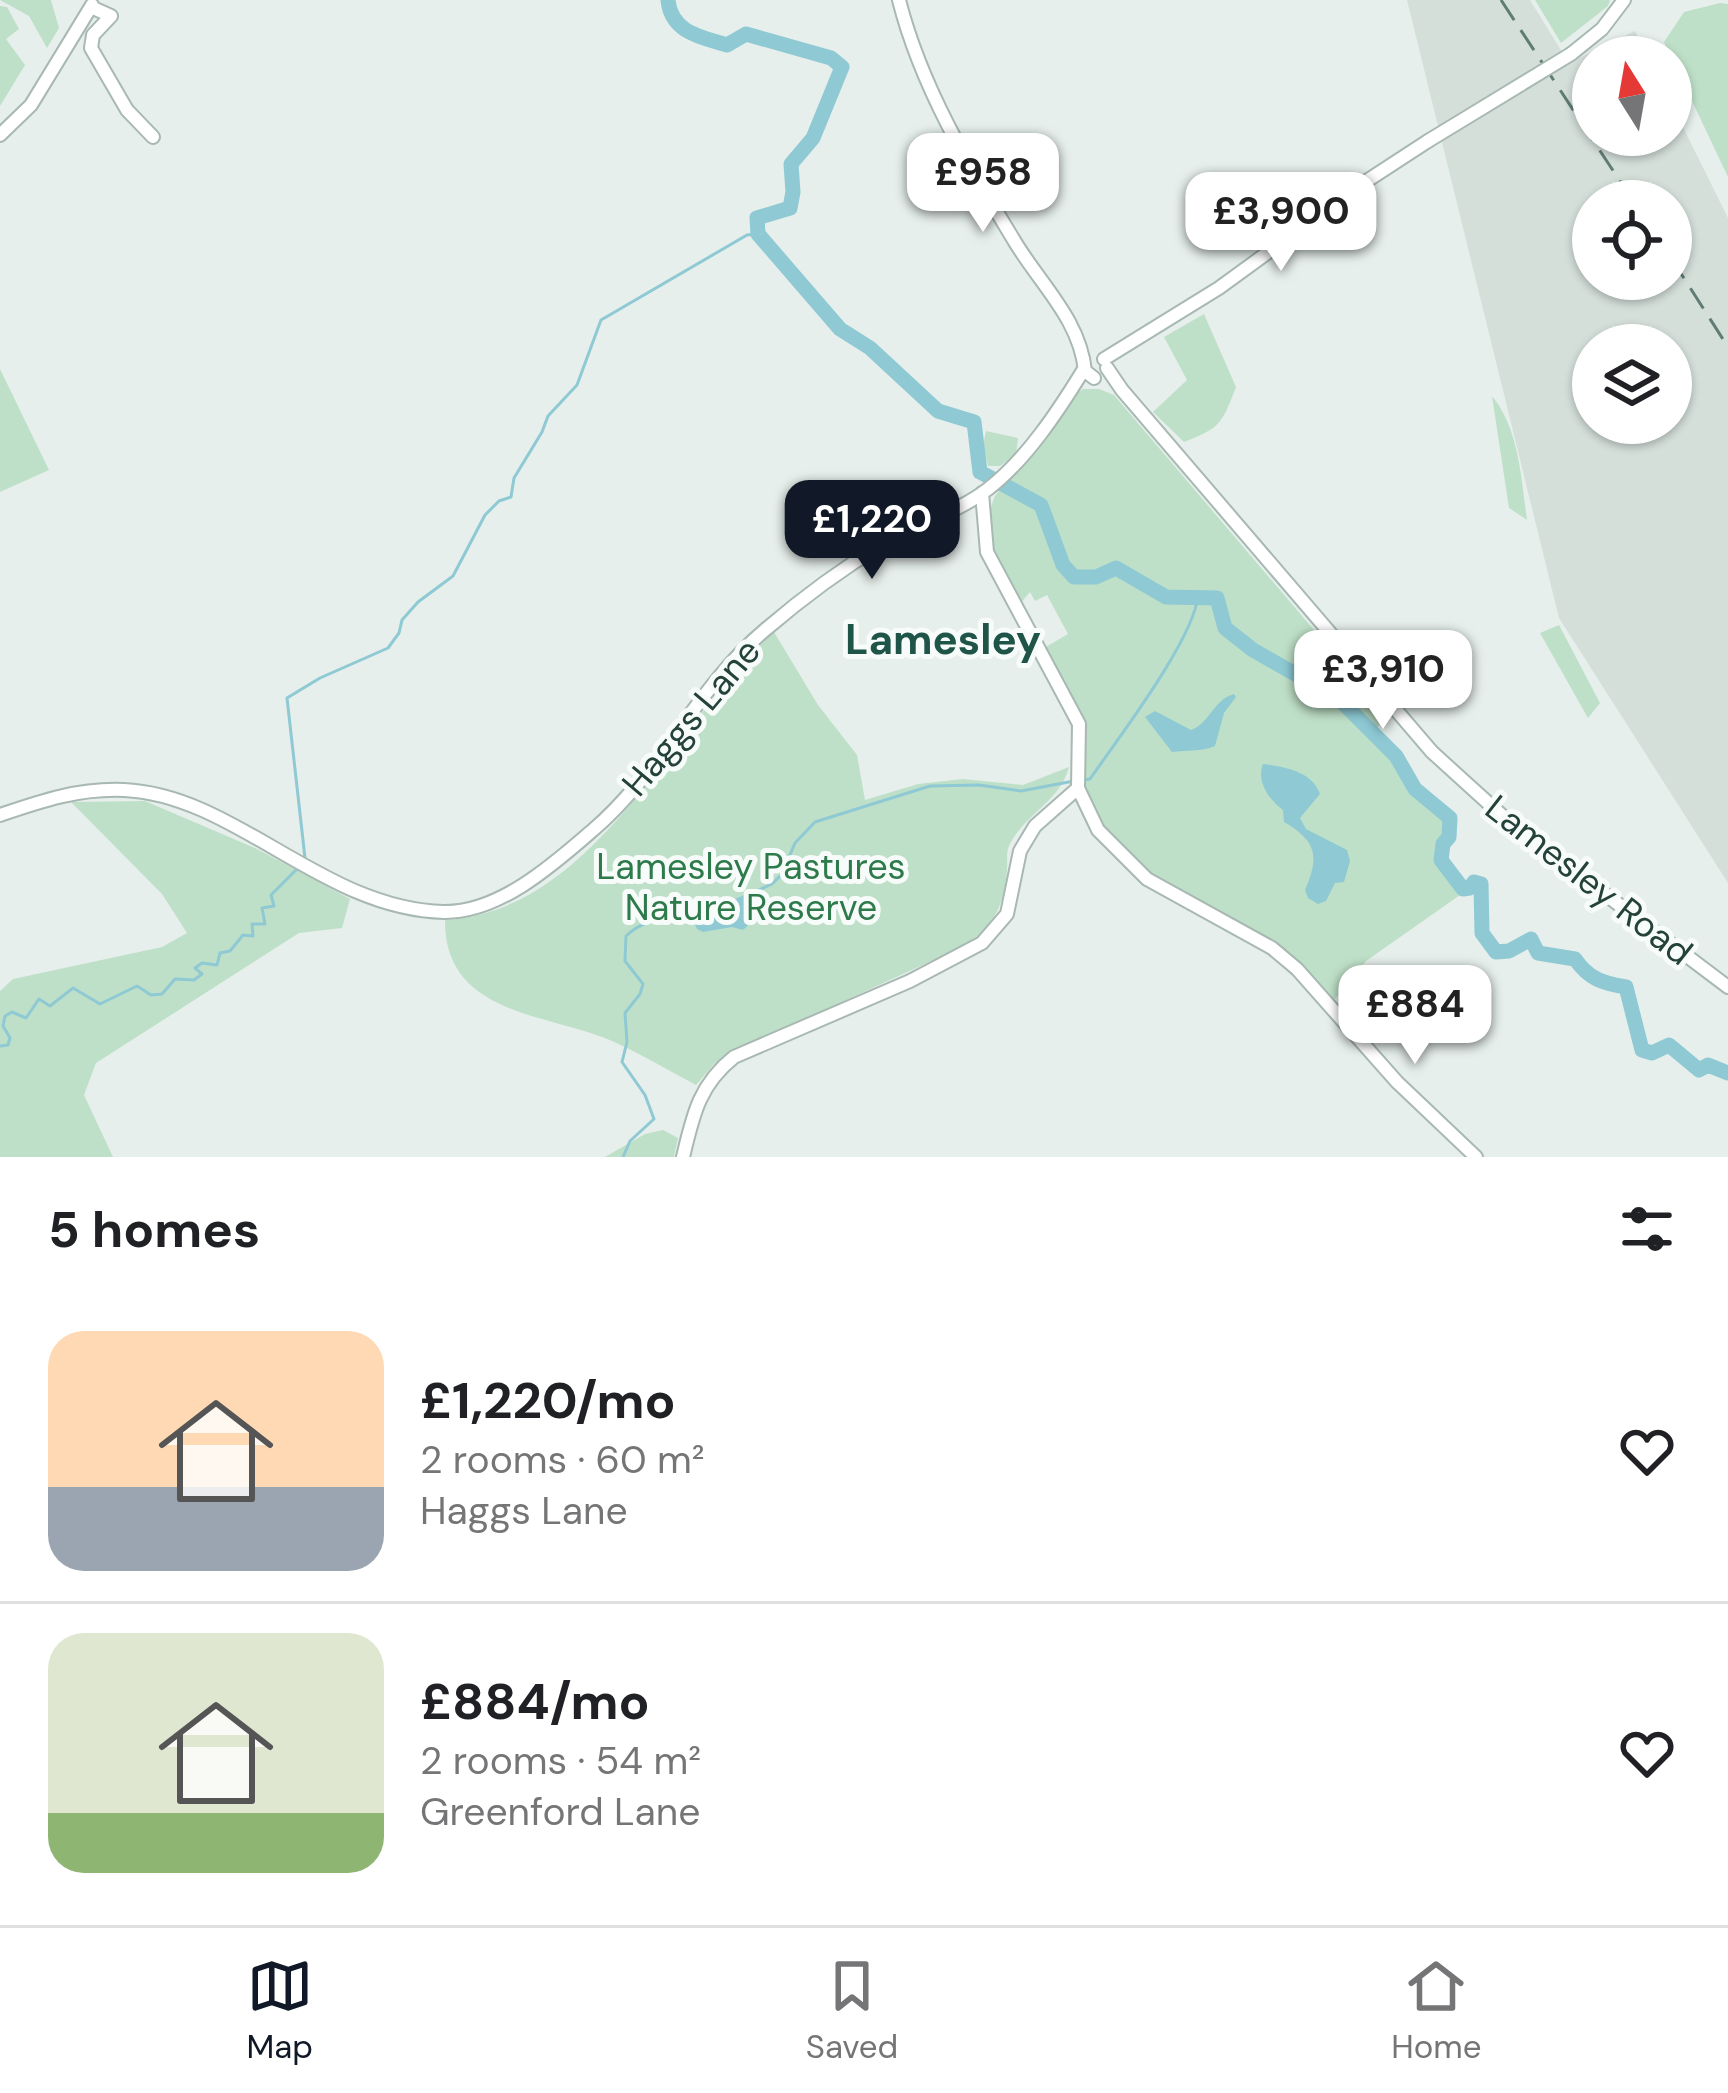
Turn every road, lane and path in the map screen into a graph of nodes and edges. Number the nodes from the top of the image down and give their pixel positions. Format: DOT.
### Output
graph roads {
  1 [pos="899,0"];
  2 [pos="1624,0"];
  3 [pos="93,3"];
  4 [pos="0,135"];
  5 [pos="153,137"];
  6 [pos="1095,367"];
  7 [pos="984,492"];
  8 [pos="1078,788"];
  9 [pos="0,815"];
  10 [pos="1728,987"];
  11 [pos="683,1157"];
  12 [pos="1476,1157"];
  1 -- 6 [label="street"];
  2 -- 6 [label="street, Haggs Lane, bridge"];
  3 -- 4 [label="street"];
  3 -- 5 [label="street"];
  6 -- 7 [label="street, Haggs Lane"];
  6 -- 10 [label="street, Lamesley Road"];
  7 -- 8 [label="street"];
  7 -- 9 [label="street, Haggs Lane"];
  8 -- 11 [label="street"];
  8 -- 12 [label="street"];
}
